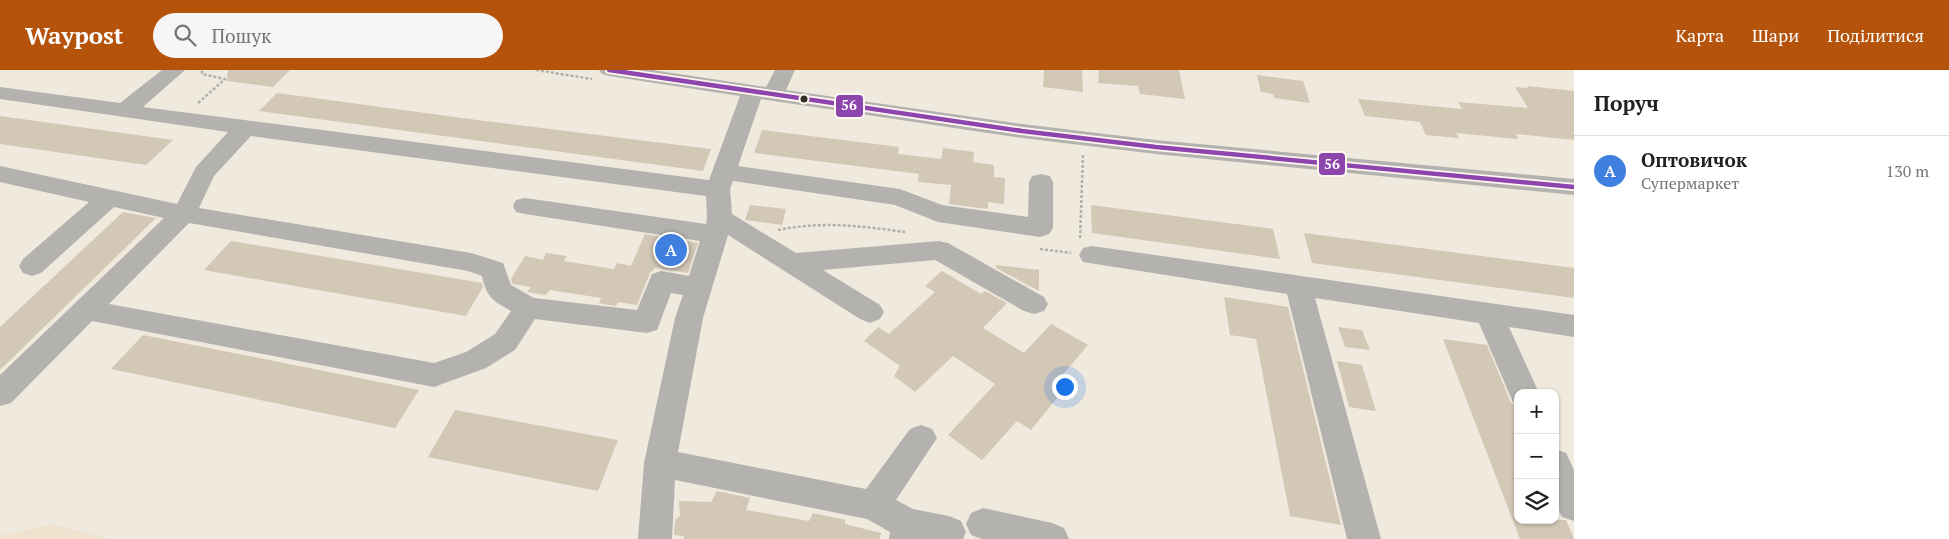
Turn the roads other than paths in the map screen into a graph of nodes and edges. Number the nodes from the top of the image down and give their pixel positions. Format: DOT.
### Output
graph roads {
  1 [pos="175,70"];
  2 [pos="609,70"];
  3 [pos="785,70"];
  4 [pos="0,93"];
  5 [pos="763,93"];
  6 [pos="124,111"];
  7 [pos="245,128"];
  8 [pos="0,174"];
  9 [pos="721,181"];
  10 [pos="1042,182"];
  11 [pos="1574,187"];
  12 [pos="110,197"];
  13 [pos="525,206"];
  14 [pos="184,214"];
  15 [pos="718,226"];
  16 [pos="1086,250"];
  17 [pos="793,263"];
  18 [pos="32,266"];
  19 [pos="1298,286"];
  20 [pos="697,287"];
  21 [pos="1034,304"];
  22 [pos="528,308"];
  23 [pos="87,310"];
  24 [pos="870,312"];
  25 [pos="1489,314"];
  26 [pos="1574,326"];
  27 [pos="1522,389"];
  28 [pos="0,394"];
  29 [pos="921,438"];
  30 [pos="660,463"];
  31 [pos="1559,472"];
  32 [pos="873,505"];
  33 [pos="1574,506"];
  34 [pos="983,524"];
  35 [pos="907,531"];
  36 [pos="949,532"];
  37 [pos="656,539"];
  38 [pos="1052,539"];
  39 [pos="1364,539"];
  1 -- 6 [label="street"];
  2 -- 5 [label="street"];
  3 -- 5 [label="street"];
  4 -- 6 [label="street"];
  5 -- 9 [label="street"];
  5 -- 11 [label="street"];
  6 -- 7 [label="street"];
  7 -- 9 [label="street"];
  7 -- 14 [label="street"];
  8 -- 12 [label="street"];
  9 -- 10 [label="street"];
  9 -- 15 [label="street"];
  12 -- 14 [label="street"];
  12 -- 18 [label="street"];
  13 -- 15 [label="street"];
  14 -- 22 [label="street"];
  14 -- 23 [label="street"];
  15 -- 17 [label="street"];
  15 -- 20 [label="street"];
  16 -- 19 [label="street"];
  17 -- 21 [label="street"];
  17 -- 24 [label="street"];
  19 -- 25 [label="street"];
  19 -- 39 [label="street"];
  20 -- 22 [label="street"];
  20 -- 30 [label="street"];
  22 -- 23 [label="street"];
  23 -- 28 [label="street"];
  25 -- 26 [label="street"];
  25 -- 27 [label="street"];
  29 -- 32 [label="street"];
  30 -- 32 [label="street"];
  30 -- 37 [label="street"];
  31 -- 33 [label="street"];
  32 -- 35 [label="street"];
  34 -- 38 [label="street"];
  35 -- 36 [label="street"];
}
